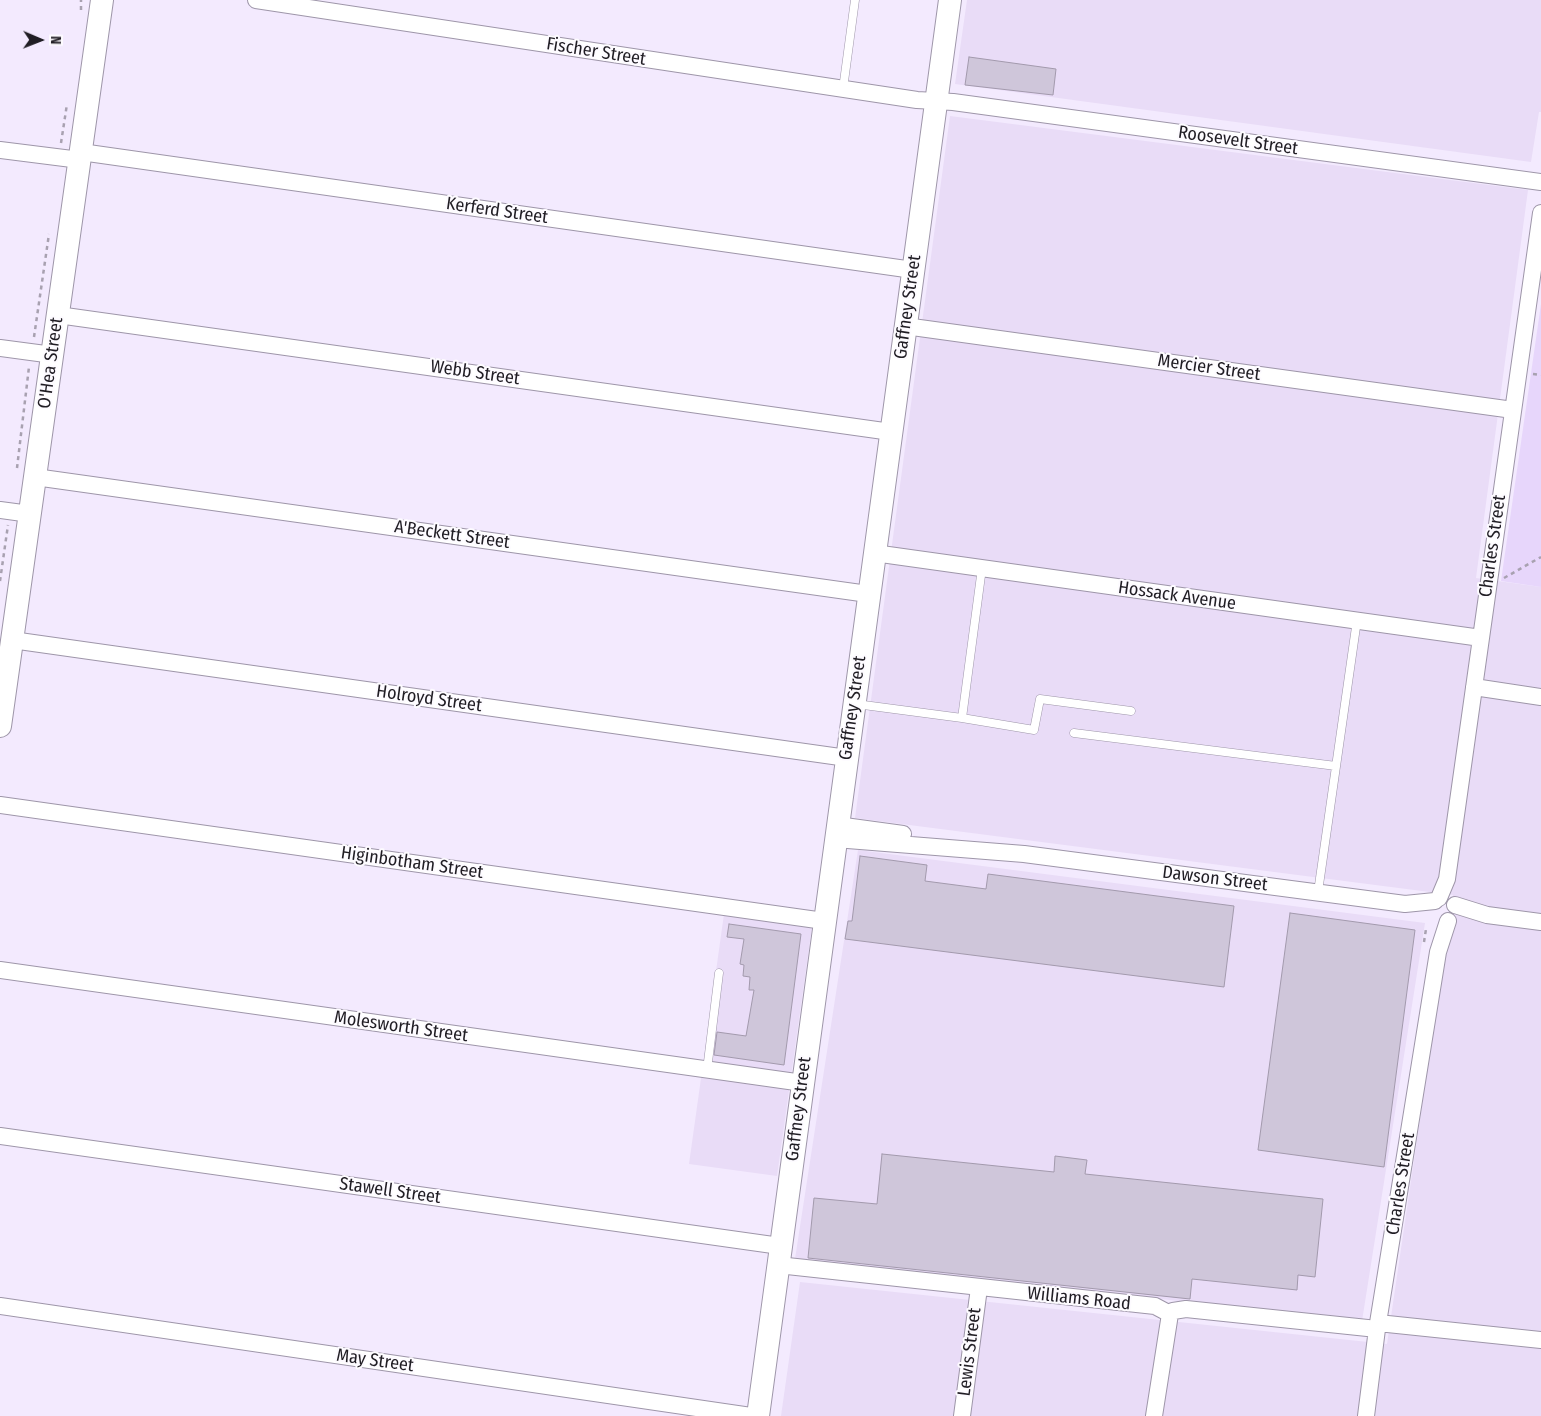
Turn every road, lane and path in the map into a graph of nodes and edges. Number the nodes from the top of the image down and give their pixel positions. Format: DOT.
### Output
graph roads {
  1 [pos="102,0"];
  2 [pos="256,0"];
  3 [pos="855,0"];
  4 [pos="950,0"];
  5 [pos="843,89"];
  6 [pos="936,102"];
  7 [pos="0,150"];
  8 [pos="81,156"];
  9 [pos="1541,182"];
  10 [pos="1541,213"];
  11 [pos="912,270"];
  12 [pos="58,314"];
  13 [pos="905,326"];
  14 [pos="0,348"];
  15 [pos="52,356"];
  16 [pos="1513,410"];
  17 [pos="891,432"];
  18 [pos="35,477"];
  19 [pos="0,510"];
  20 [pos="30,514"];
  21 [pos="874,554"];
  22 [pos="1541,558"];
  23 [pos="982,568"];
  24 [pos="1503,579"];
  25 [pos="868,594"];
  26 [pos="1356,620"];
  27 [pos="1481,638"];
  28 [pos="12,640"];
  29 [pos="1474,687"];
  30 [pos="1541,697"];
  31 [pos="854,704"];
  32 [pos="1131,711"];
  33 [pos="1,717"];
  34 [pos="962,718"];
  35 [pos="1074,732"];
  36 [pos="847,758"];
  37 [pos="1336,766"];
  38 [pos="0,805"];
  39 [pos="836,832"];
  40 [pos="1318,892"];
  41 [pos="1444,909"];
  42 [pos="824,921"];
  43 [pos="1541,922"];
  44 [pos="0,970"];
  45 [pos="719,973"];
  46 [pos="707,1070"];
  47 [pos="803,1083"];
  48 [pos="0,1136"];
  49 [pos="779,1256"];
  50 [pos="979,1288"];
  51 [pos="0,1306"];
  52 [pos="1170,1314"];
  53 [pos="1378,1326"];
  54 [pos="1541,1340"];
  55 [pos="751,1416"];
  56 [pos="758,1416"];
  57 [pos="962,1416"];
  58 [pos="1154,1416"];
  59 [pos="1366,1416"];
  1 -- 8 [label="main road, O'Hea Street"];
  2 -- 5 [label="street, Fischer Street"];
  3 -- 5 [label="lane"];
  4 -- 6 [label="main road, Gaffney Street"];
  5 -- 6 [label="street, Fischer Street"];
  6 -- 9 [label="street, Roosevelt Street"];
  6 -- 11 [label="main road, Gaffney Street"];
  7 -- 8 [label="street, Kerferd Street"];
  8 -- 11 [label="street, Kerferd Street"];
  8 -- 12 [label="main road, O'Hea Street"];
  10 -- 16 [label="street, Charles Street"];
  11 -- 13 [label="main road, Gaffney Street"];
  12 -- 15 [label="main road, O'Hea Street"];
  12 -- 17 [label="street, Webb Street"];
  13 -- 16 [label="street, Mercier Street"];
  13 -- 17 [label="main road, Gaffney Street"];
  14 -- 15 [label="street"];
  15 -- 18 [label="main road, O'Hea Street"];
  16 -- 27 [label="street, Charles Street"];
  17 -- 21 [label="main road, Gaffney Street"];
  18 -- 20 [label="main road, O'Hea Street"];
  18 -- 25 [label="street, A'Beckett Street"];
  19 -- 20 [label="street"];
  20 -- 28 [label="main road, O'Hea Street"];
  21 -- 23 [label="street, Hossack Avenue"];
  21 -- 25 [label="main road, Gaffney Street"];
  22 -- 24 [label="path"];
  23 -- 26 [label="street, Hossack Avenue"];
  23 -- 34 [label="lane"];
  25 -- 31 [label="main road, Gaffney Street"];
  26 -- 27 [label="street, Hossack Avenue"];
  26 -- 37 [label="lane"];
  27 -- 29 [label="street, Charles Street"];
  28 -- 33 [label="main road, O'Hea Street"];
  28 -- 36 [label="street, Holroyd Street"];
  29 -- 30 [label="street"];
  29 -- 41 [label="street, Charles Street"];
  31 -- 34 [label="lane"];
  31 -- 36 [label="main road, Gaffney Street"];
  32 -- 34 [label="lane"];
  35 -- 37 [label="lane"];
  36 -- 39 [label="main road, Gaffney Street"];
  37 -- 40 [label="lane"];
  38 -- 42 [label="street, Higinbotham Street"];
  39 -- 40 [label="street, Dawson Street"];
  39 -- 42 [label="main road, Gaffney Street"];
  40 -- 41 [label="street, Dawson Street"];
  41 -- 43 [label="street, Dawson Street"];
  41 -- 53 [label="street, Charles Street"];
  42 -- 47 [label="main road, Gaffney Street"];
  44 -- 46 [label="street, Molesworth Street"];
  45 -- 46 [label="lane"];
  46 -- 47 [label="street, Molesworth Street"];
  47 -- 49 [label="main road, Gaffney Street"];
  48 -- 49 [label="street, Stawell Street"];
  49 -- 50 [label="street, Williams Road"];
  49 -- 56 [label="main road, Gaffney Street"];
  50 -- 52 [label="street, Williams Road"];
  50 -- 57 [label="street, Lewis Street"];
  51 -- 55 [label="street, May Street"];
  52 -- 53 [label="street, Williams Road"];
  52 -- 58 [label="street"];
  53 -- 54 [label="street, Williams Road"];
  53 -- 59 [label="street, Charles Street"];
}
